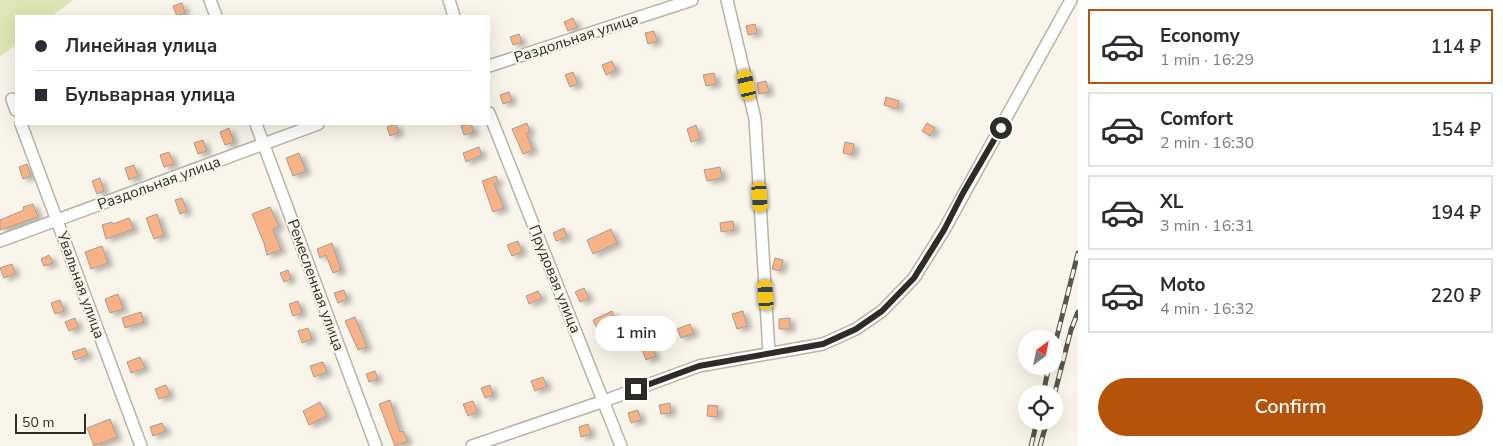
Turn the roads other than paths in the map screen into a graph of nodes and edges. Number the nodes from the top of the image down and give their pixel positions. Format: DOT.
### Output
graph roads {
  1 [pos="210,0"];
  2 [pos="449,0"];
  3 [pos="692,0"];
  4 [pos="728,0"];
  5 [pos="1070,0"];
  6 [pos="216,15"];
  7 [pos="454,15"];
  8 [pos="490,66"];
  9 [pos="490,116"];
  10 [pos="21,125"];
  11 [pos="256,125"];
  12 [pos="315,125"];
  13 [pos="263,144"];
  14 [pos="58,220"];
  15 [pos="0,241"];
  16 [pos="769,353"];
  17 [pos="604,401"];
  18 [pos="141,446"];
  19 [pos="376,446"];
  20 [pos="472,446"];
  21 [pos="621,446"];
  1 -- 6 [label="street"];
  2 -- 7 [label="street"];
  3 -- 8 [label="street, Раздольная улица"];
  4 -- 16 [label="street"];
  5 -- 16 [label="street"];
  9 -- 17 [label="street, Прудовая улица"];
  10 -- 14 [label="street, Увальная улица"];
  11 -- 13 [label="street, Ремесленная улица"];
  12 -- 13 [label="street, Раздольная улица"];
  13 -- 14 [label="street, Раздольная улица"];
  13 -- 19 [label="street, Ремесленная улица"];
  14 -- 15 [label="street, Раздольная улица"];
  14 -- 18 [label="street, Увальная улица"];
  16 -- 17 [label="street"];
  17 -- 20 [label="street"];
  17 -- 21 [label="street, Прудовая улица"];
}
